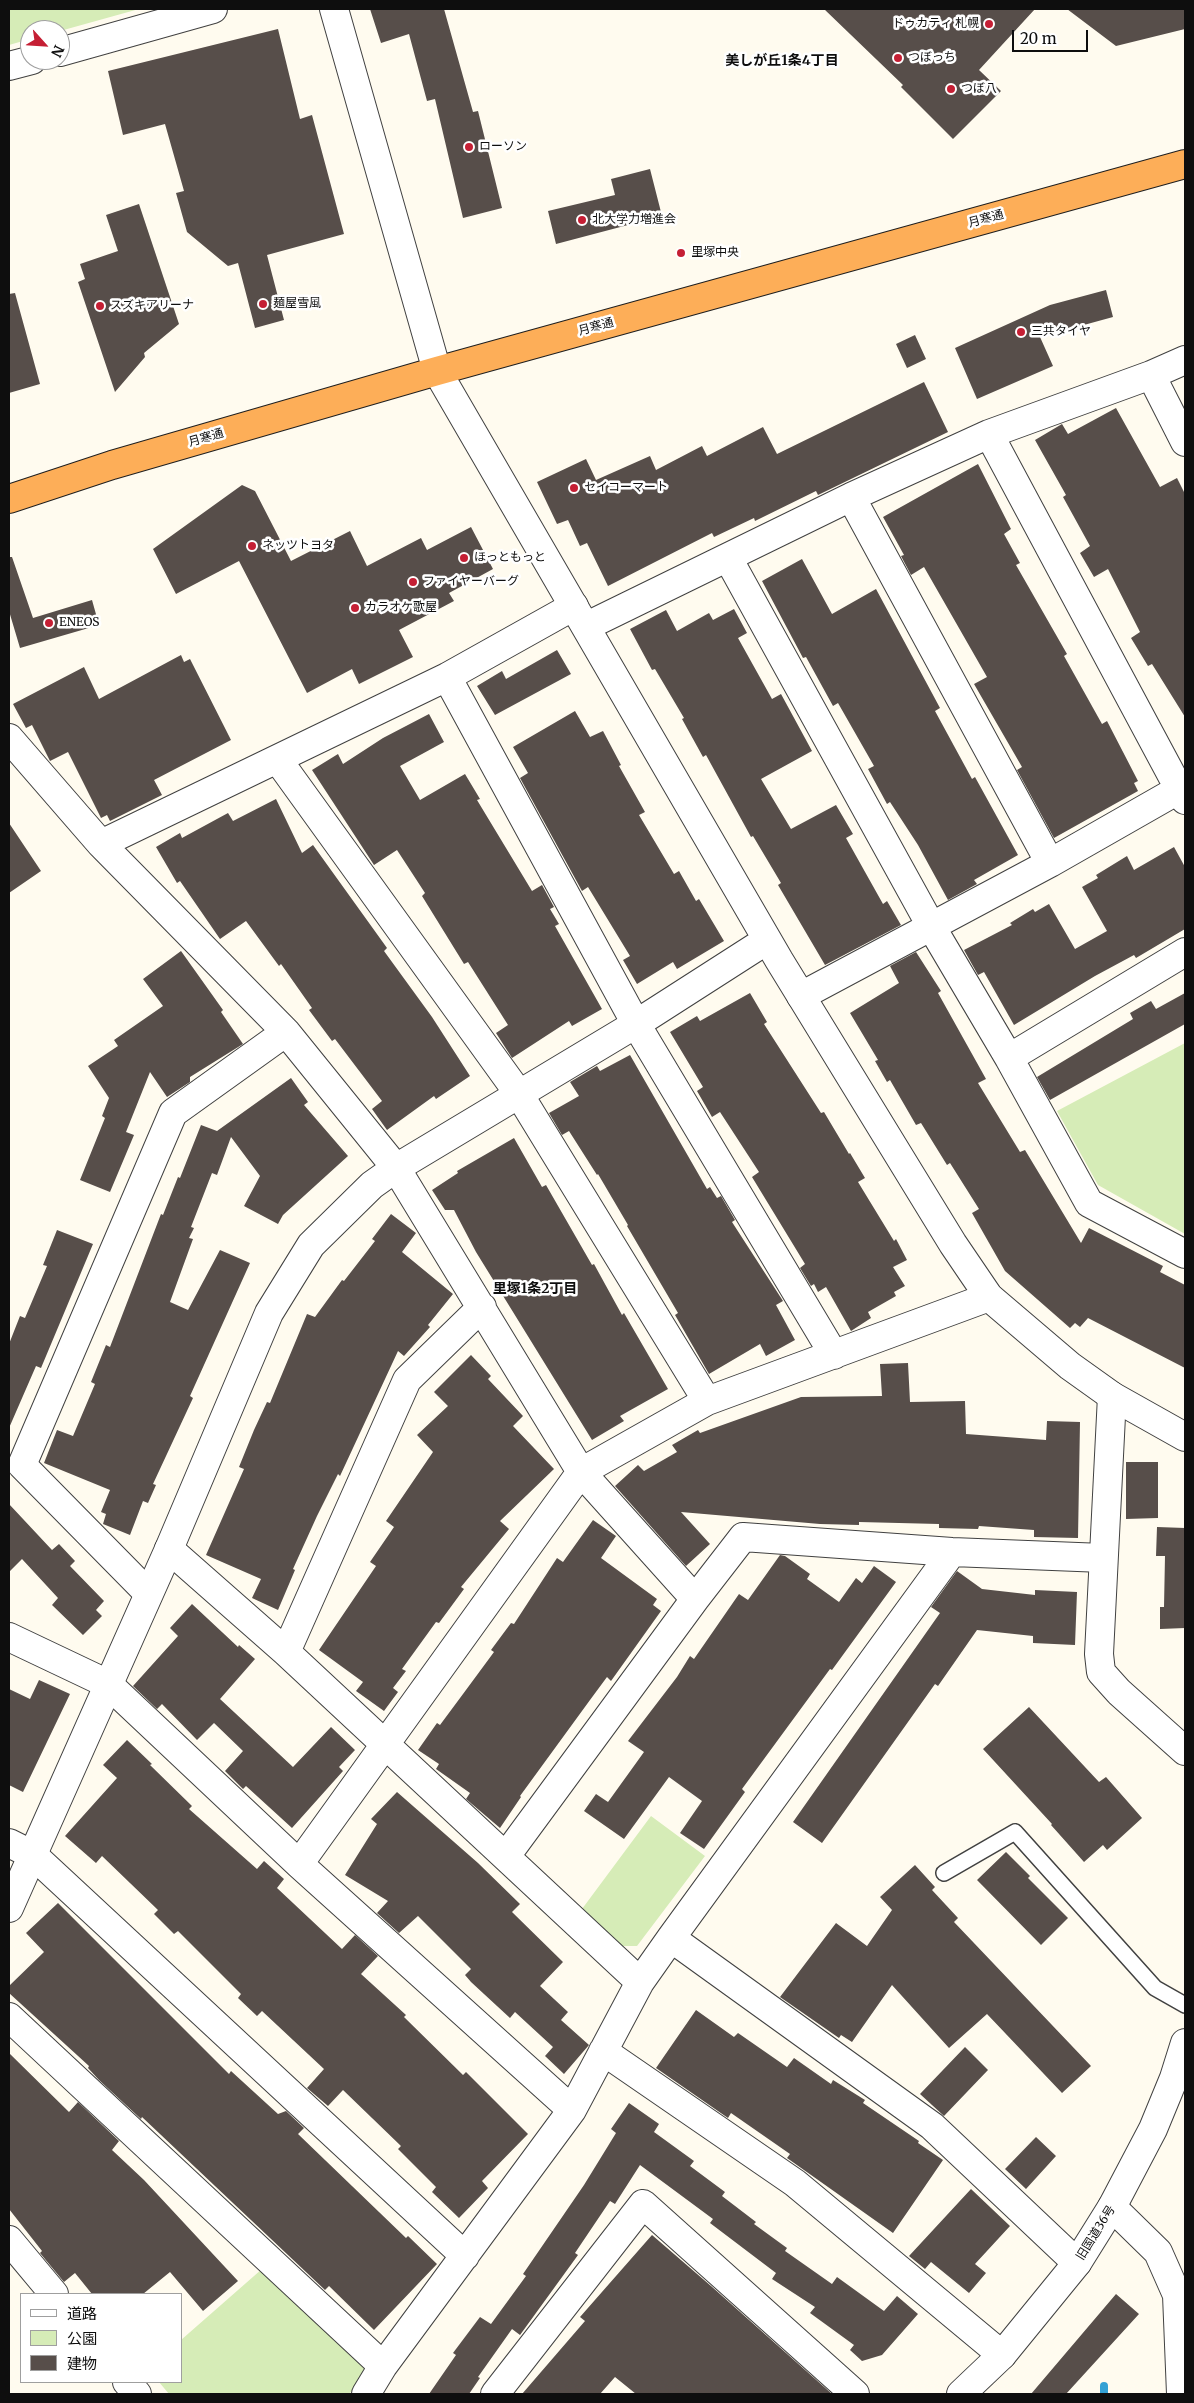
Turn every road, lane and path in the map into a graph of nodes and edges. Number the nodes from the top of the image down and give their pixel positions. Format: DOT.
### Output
graph roads {
  1 [pos="213,9"];
  2 [pos="334,9"];
  3 [pos="70,49"];
  4 [pos="1185,164"];
  5 [pos="1185,360"];
  6 [pos="437,371"];
  7 [pos="1151,375"];
  8 [pos="989,434"];
  9 [pos="1185,442"];
  10 [pos="851,497"];
  11 [pos="9,499"];
  12 [pos="728,558"];
  13 [pos="580,616"];
  14 [pos="447,677"];
  15 [pos="9,738"];
  16 [pos="278,760"];
  17 [pos="1183,792"];
  18 [pos="100,844"];
  19 [pos="1050,863"];
  20 [pos="931,926"];
  21 [pos="767,940"];
  22 [pos="1185,952"];
  23 [pos="801,996"];
  24 [pos="636,1024"];
  25 [pos="286,1032"];
  26 [pos="1009,1058"];
  27 [pos="519,1094"];
  28 [pos="396,1168"];
  29 [pos="1185,1254"];
  30 [pos="989,1297"];
  31 [pos="482,1307"];
  32 [pos="834,1355"];
  33 [pos="1112,1396"];
  34 [pos="707,1401"];
  35 [pos="1185,1437"];
  36 [pos="580,1472"];
  37 [pos="169,1548"];
  38 [pos="952,1552"];
  39 [pos="1103,1558"];
  40 [pos="148,1593"];
  41 [pos="695,1599"];
  42 [pos="9,1637"];
  43 [pos="286,1652"];
  44 [pos="108,1684"];
  45 [pos="384,1745"];
  46 [pos="1185,1751"];
  47 [pos="9,1842"];
  48 [pos="33,1854"];
  49 [pos="506,1856"];
  50 [pos="299,1864"];
  51 [pos="944,1873"];
  52 [pos="9,1908"];
  53 [pos="670,1938"];
  54 [pos="640,1982"];
  55 [pos="1185,2005"];
  56 [pos="9,2017"];
  57 [pos="1185,2043"];
  58 [pos="603,2051"];
  59 [pos="572,2110"];
  60 [pos="1112,2207"];
  61 [pos="9,2240"];
  62 [pos="465,2256"];
  63 [pos="1077,2263"];
  64 [pos="53,2293"];
  65 [pos="1002,2355"];
  66 [pos="383,2366"];
  67 [pos="128,2383"];
  68 [pos="138,2394"];
  69 [pos="366,2394"];
  70 [pos="495,2394"];
  71 [pos="855,2394"];
  72 [pos="961,2394"];
  73 [pos="1181,2394"];
  1 -- 3 [label="street"];
  2 -- 6 [label="street"];
  4 -- 6 [label="highway, 月寒通"];
  5 -- 7 [label="street"];
  6 -- 11 [label="highway, 月寒通"];
  6 -- 13 [label="street"];
  7 -- 8 [label="street"];
  7 -- 9 [label="street"];
  8 -- 10 [label="street"];
  8 -- 17 [label="street"];
  10 -- 12 [label="street"];
  10 -- 19 [label="street"];
  12 -- 13 [label="street"];
  12 -- 20 [label="street"];
  13 -- 14 [label="street"];
  13 -- 21 [label="street"];
  14 -- 16 [label="street"];
  14 -- 24 [label="street"];
  15 -- 18 [label="street"];
  16 -- 18 [label="street"];
  16 -- 27 [label="street"];
  17 -- 19 [label="street"];
  18 -- 25 [label="street"];
  19 -- 20 [label="street"];
  20 -- 23 [label="street"];
  20 -- 26 [label="street"];
  21 -- 23 [label="street"];
  21 -- 24 [label="street"];
  22 -- 26 [label="street"];
  23 -- 30 [label="street"];
  24 -- 27 [label="street"];
  24 -- 32 [label="street"];
  25 -- 28 [label="street"];
  25 -- 40 [label="street"];
  26 -- 29 [label="street"];
  27 -- 28 [label="street"];
  27 -- 34 [label="street"];
  28 -- 31 [label="street"];
  28 -- 37 [label="street"];
  30 -- 32 [label="street"];
  30 -- 33 [label="street"];
  31 -- 36 [label="street"];
  31 -- 43 [label="street"];
  32 -- 34 [label="street"];
  33 -- 35 [label="street"];
  33 -- 39 [label="street"];
  34 -- 36 [label="street"];
  36 -- 41 [label="street"];
  36 -- 45 [label="street"];
  37 -- 40 [label="street"];
  37 -- 43 [label="street"];
  38 -- 39 [label="street"];
  38 -- 41 [label="street"];
  38 -- 53 [label="street"];
  39 -- 46 [label="street"];
  40 -- 44 [label="street"];
  41 -- 49 [label="street"];
  42 -- 44 [label="street"];
  43 -- 45 [label="street"];
  44 -- 48 [label="street"];
  44 -- 50 [label="street"];
  45 -- 49 [label="street"];
  45 -- 50 [label="street"];
  47 -- 48 [label="street"];
  48 -- 52 [label="street"];
  48 -- 62 [label="street"];
  49 -- 54 [label="street"];
  50 -- 59 [label="street"];
  51 -- 55 [label="lane"];
  53 -- 54 [label="street"];
  53 -- 63 [label="street"];
  54 -- 58 [label="street"];
  56 -- 66 [label="street"];
  57 -- 60 [label="street, 旧国道36号"];
  58 -- 59 [label="street"];
  58 -- 65 [label="street"];
  59 -- 62 [label="street"];
  60 -- 63 [label="street, 旧国道36号"];
  60 -- 73 [label="street"];
  61 -- 64 [label="street"];
  62 -- 66 [label="street"];
  63 -- 65 [label="street, 旧国道36号"];
  65 -- 72 [label="street, 旧国道36号"];
  66 -- 69 [label="street"];
  67 -- 68 [label="street"];
  70 -- 71 [label="street"];
}
